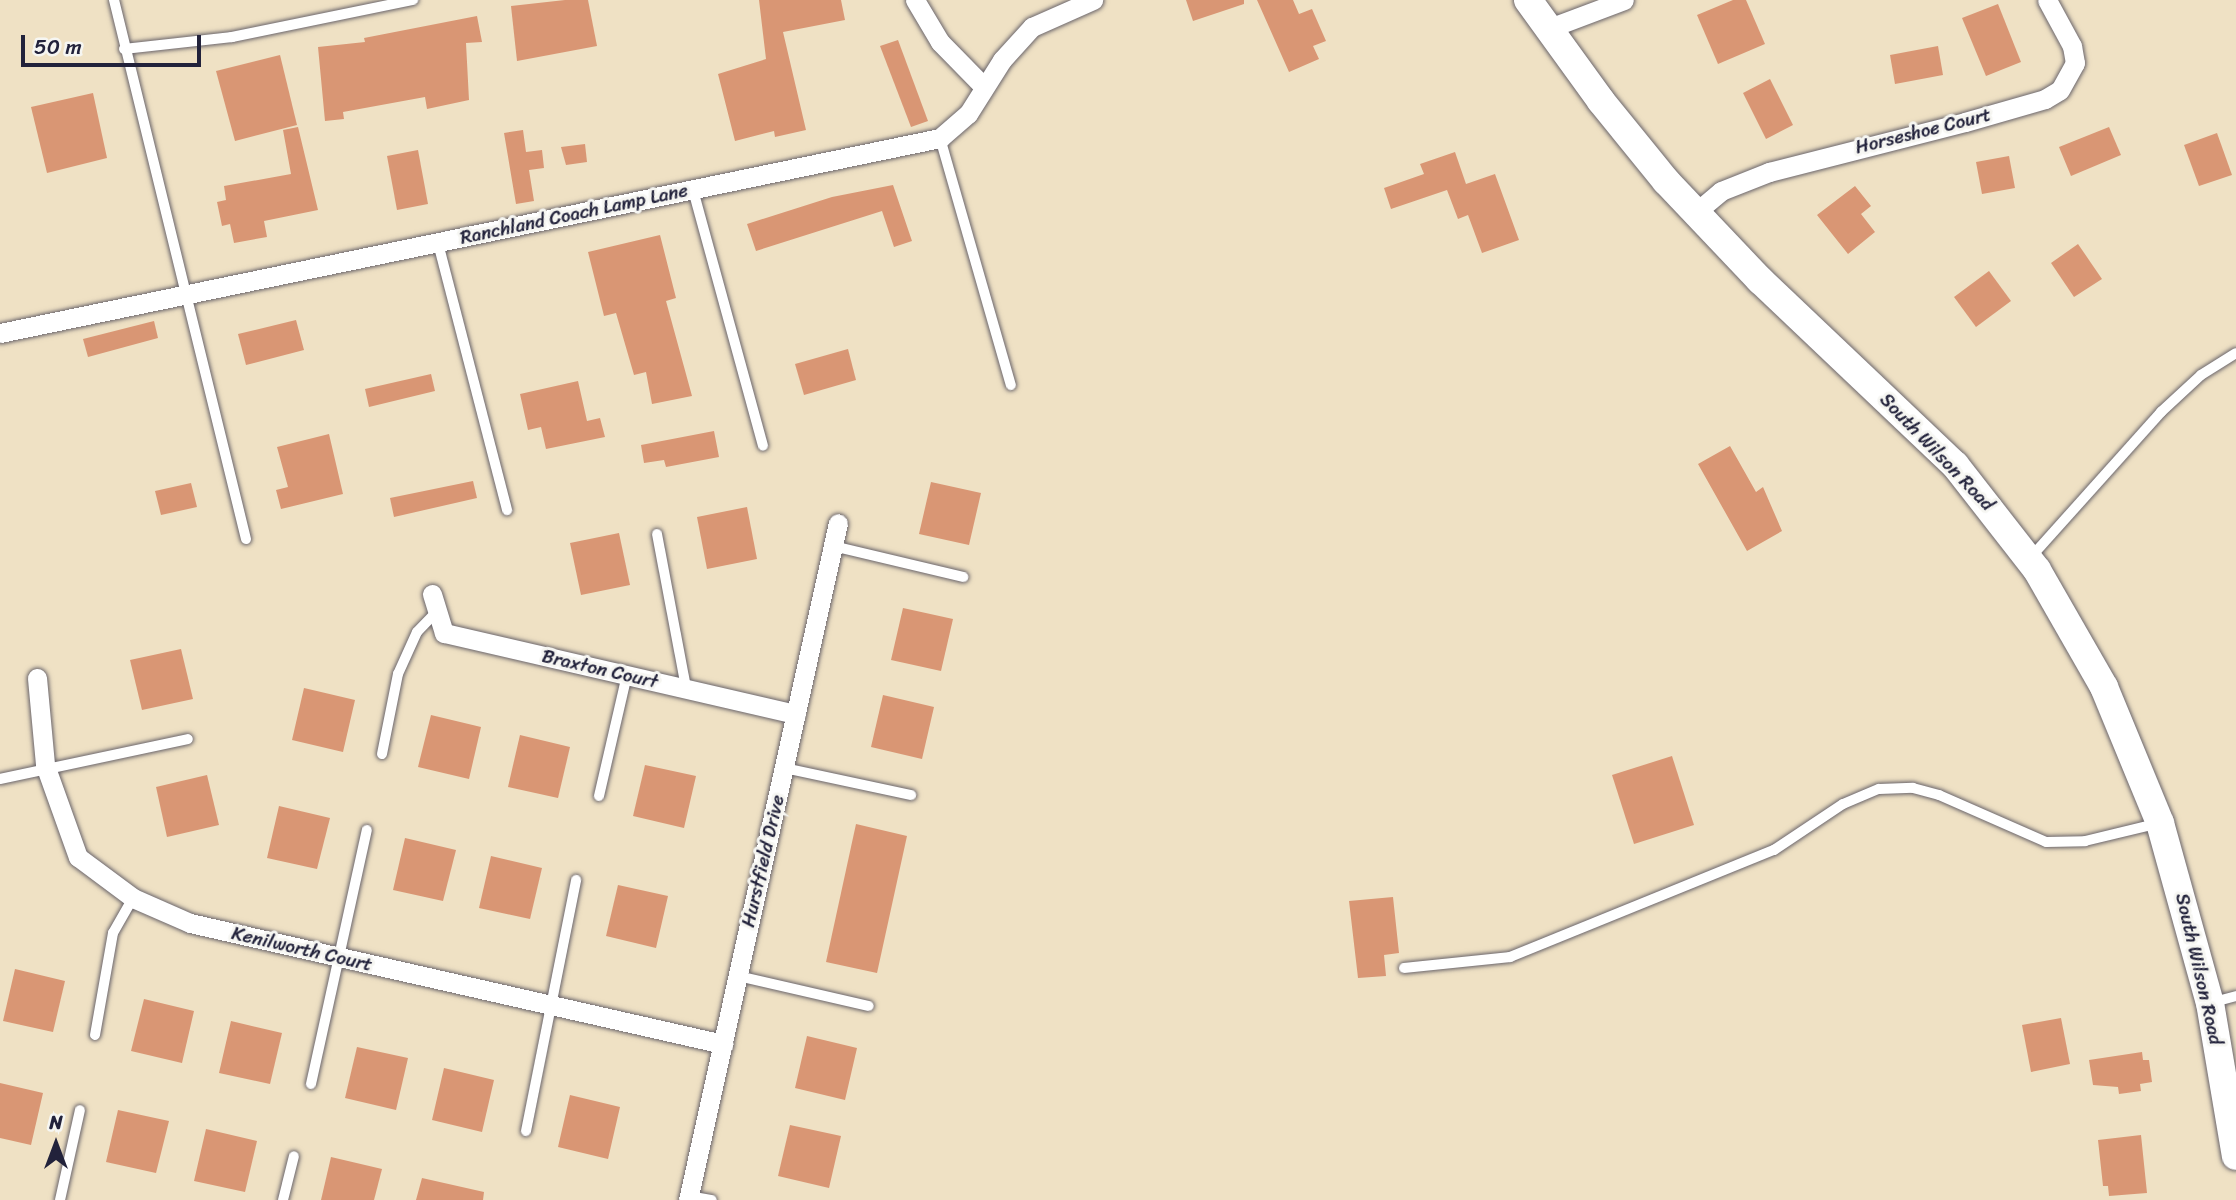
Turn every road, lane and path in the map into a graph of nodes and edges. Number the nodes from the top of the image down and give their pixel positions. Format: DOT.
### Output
graph roads {
  1 [pos="114,0"];
  2 [pos="413,0"];
  3 [pos="915,0"];
  4 [pos="1093,0"];
  5 [pos="1528,0"];
  6 [pos="1624,0"];
  7 [pos="2047,0"];
  8 [pos="1547,29"];
  9 [pos="124,49"];
  10 [pos="984,87"];
  11 [pos="940,138"];
  12 [pos="693,190"];
  13 [pos="1695,213"];
  14 [pos="438,243"];
  15 [pos="184,294"];
  16 [pos="0,332"];
  17 [pos="2236,354"];
  18 [pos="1011,385"];
  19 [pos="763,446"];
  20 [pos="508,510"];
  21 [pos="838,523"];
  22 [pos="657,534"];
  23 [pos="246,539"];
  24 [pos="833,546"];
  25 [pos="2029,559"];
  26 [pos="963,577"];
  27 [pos="435,602"];
  28 [pos="627,675"];
  29 [pos="37,678"];
  30 [pos="686,688"];
  31 [pos="796,714"];
  32 [pos="188,739"];
  33 [pos="382,754"];
  34 [pos="784,768"];
  35 [pos="47,771"];
  36 [pos="0,779"];
  37 [pos="911,795"];
  38 [pos="600,796"];
  39 [pos="2160,823"];
  40 [pos="367,830"];
  41 [pos="576,880"];
  42 [pos="133,898"];
  43 [pos="342,958"];
  44 [pos="1404,968"];
  45 [pos="738,976"];
  46 [pos="2223,1000"];
  47 [pos="550,1005"];
  48 [pos="869,1006"];
  49 [pos="95,1035"];
  50 [pos="723,1044"];
  51 [pos="311,1084"];
  52 [pos="80,1110"];
  53 [pos="526,1131"];
  54 [pos="294,1156"];
  55 [pos="2236,1156"];
  56 [pos="689,1198"];
  57 [pos="60,1200"];
  58 [pos="283,1200"];
  59 [pos="712,1200"];
  1 -- 9 [label="lane"];
  2 -- 9 [label="lane"];
  3 -- 10 [label="street"];
  4 -- 10 [label="street, Ranchland Coach Lamp Lane"];
  5 -- 8 [label="main road, South Wilson Road"];
  6 -- 8 [label="street"];
  7 -- 13 [label="street, Horseshoe Court"];
  8 -- 13 [label="main road, South Wilson Road"];
  9 -- 15 [label="lane"];
  10 -- 11 [label="street, Ranchland Coach Lamp Lane"];
  11 -- 12 [label="street, Ranchland Coach Lamp Lane"];
  11 -- 18 [label="lane"];
  12 -- 14 [label="street, Ranchland Coach Lamp Lane"];
  12 -- 19 [label="lane"];
  13 -- 25 [label="main road, South Wilson Road"];
  14 -- 15 [label="street, Ranchland Coach Lamp Lane"];
  14 -- 20 [label="lane"];
  15 -- 16 [label="street, Ranchland Coach Lamp Lane"];
  15 -- 23 [label="lane"];
  17 -- 25 [label="lane"];
  21 -- 24 [label="street, Hurstfield Drive"];
  22 -- 30 [label="lane"];
  24 -- 26 [label="lane"];
  24 -- 31 [label="street, Hurstfield Drive"];
  25 -- 39 [label="main road, South Wilson Road"];
  27 -- 28 [label="street, Braxton Court"];
  27 -- 33 [label="lane"];
  28 -- 30 [label="street, Braxton Court"];
  28 -- 38 [label="lane"];
  29 -- 35 [label="street, Kenilworth Court"];
  30 -- 31 [label="street, Braxton Court"];
  31 -- 34 [label="street, Hurstfield Drive"];
  32 -- 35 [label="lane"];
  34 -- 37 [label="lane"];
  34 -- 45 [label="street, Hurstfield Drive"];
  35 -- 36 [label="lane"];
  35 -- 42 [label="street, Kenilworth Court"];
  39 -- 44 [label="lane"];
  39 -- 46 [label="main road, South Wilson Road"];
  40 -- 43 [label="lane"];
  41 -- 47 [label="lane"];
  42 -- 43 [label="street, Kenilworth Court"];
  42 -- 49 [label="lane"];
  43 -- 47 [label="street, Kenilworth Court"];
  43 -- 51 [label="lane"];
  45 -- 48 [label="lane"];
  45 -- 50 [label="street, Hurstfield Drive"];
  46 -- 55 [label="main road, South Wilson Road"];
  47 -- 50 [label="street, Kenilworth Court"];
  47 -- 53 [label="lane"];
  50 -- 56 [label="street, Hurstfield Drive"];
  52 -- 57 [label="lane"];
  54 -- 58 [label="lane"];
  56 -- 59 [label="lane"];
}
